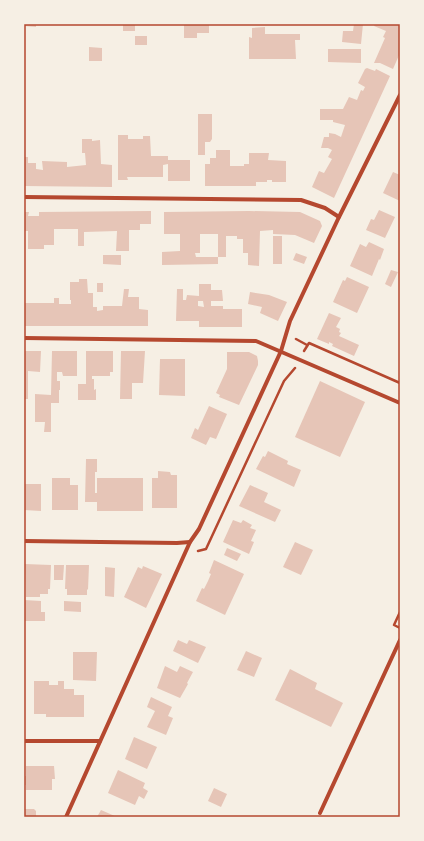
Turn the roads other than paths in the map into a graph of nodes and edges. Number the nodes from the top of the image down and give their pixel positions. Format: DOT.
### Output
graph roads {
  1 [pos="400,95"];
  2 [pos="24,197"];
  3 [pos="339,217"];
  4 [pos="24,338"];
  5 [pos="281,351"];
  6 [pos="400,403"];
  7 [pos="24,541"];
  8 [pos="190,542"];
  9 [pos="400,640"];
  10 [pos="24,740"];
  11 [pos="100,740"];
  12 [pos="320,813"];
  13 [pos="66,817"];
  1 -- 3 [label="street"];
  2 -- 3 [label="street"];
  3 -- 5 [label="street"];
  4 -- 5 [label="street"];
  5 -- 6 [label="street"];
  5 -- 8 [label="street"];
  7 -- 8 [label="street"];
  8 -- 11 [label="street"];
  9 -- 12 [label="street"];
  10 -- 11 [label="street"];
  11 -- 13 [label="street"];
}
